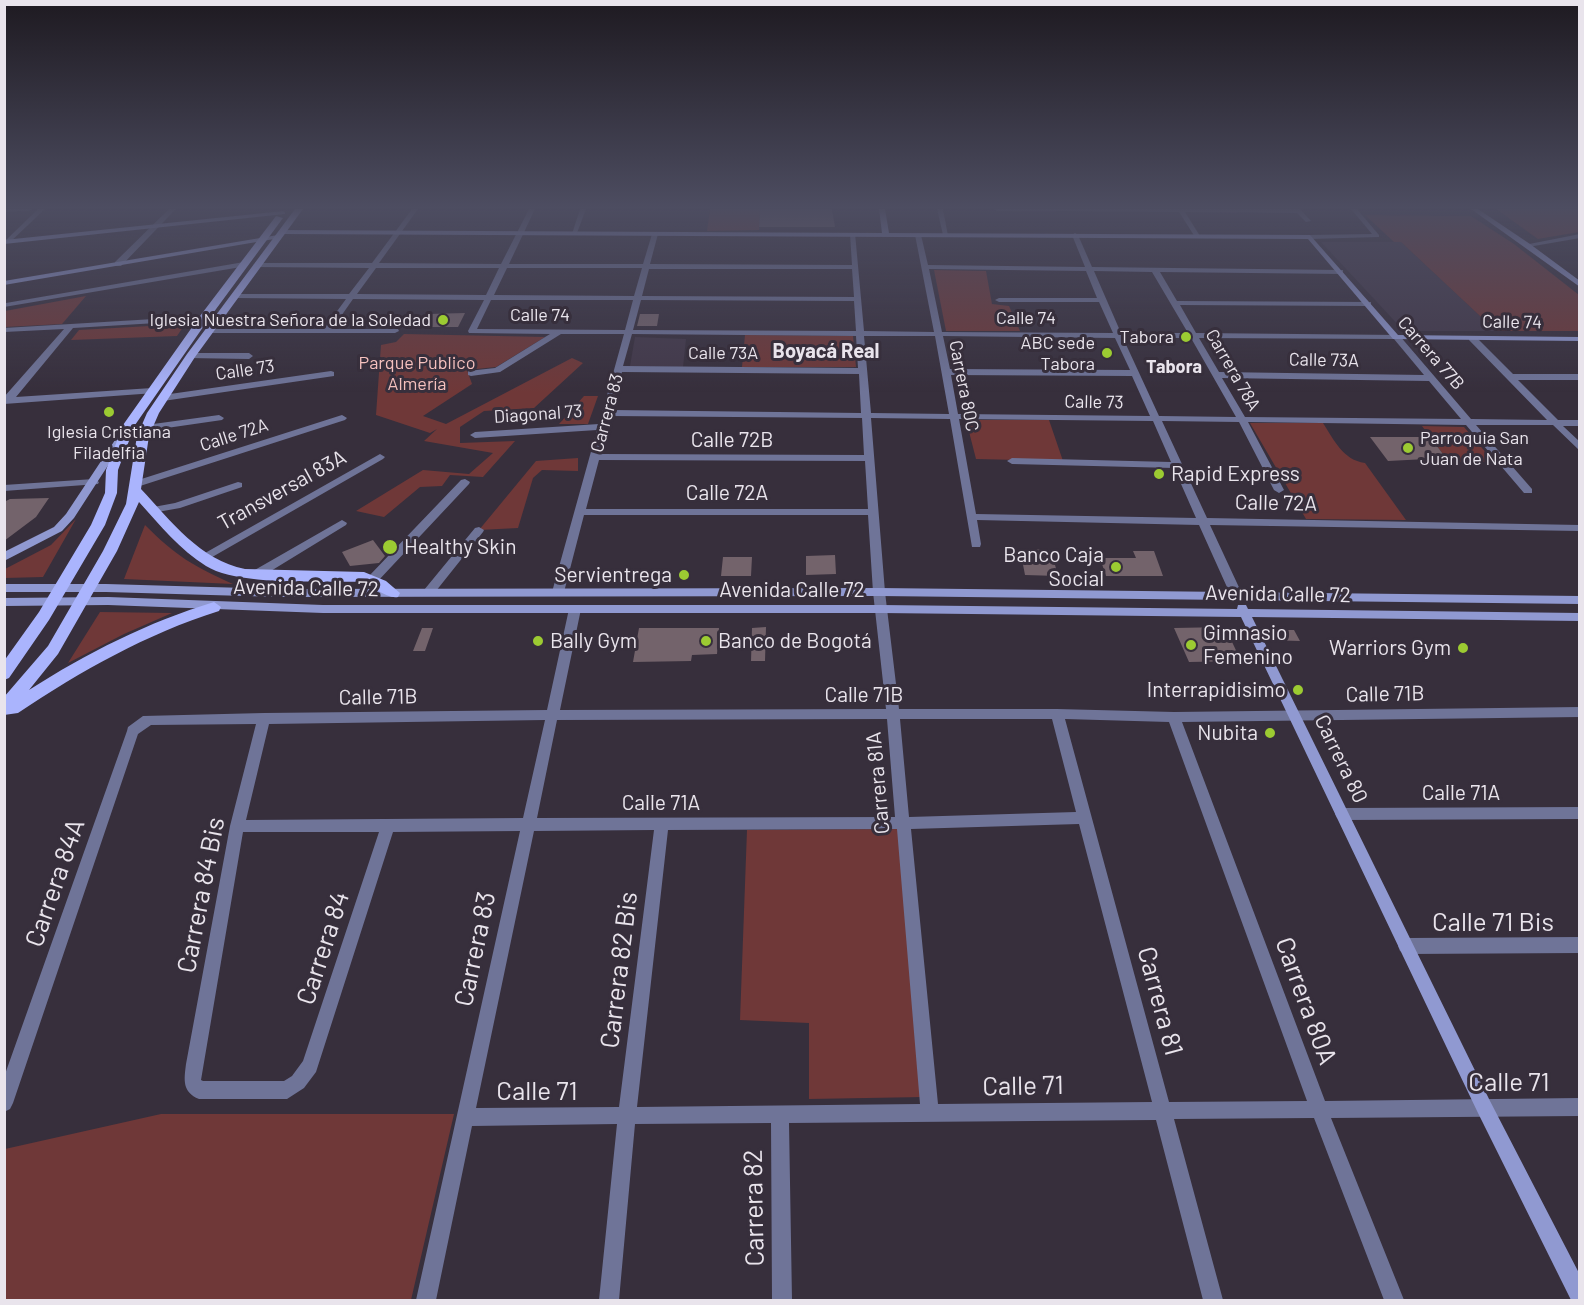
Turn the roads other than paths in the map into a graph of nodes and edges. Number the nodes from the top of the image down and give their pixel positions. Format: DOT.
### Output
graph roads {
  1 [pos="83,270"];
  2 [pos="210,270"];
  3 [pos="240,270"];
  4 [pos="254,270"];
  5 [pos="371,270"];
  6 [pos="500,270"];
  7 [pos="645,270"];
  8 [pos="856,270"];
  9 [pos="925,270"];
  10 [pos="1089,270"];
  11 [pos="1152,270"];
  12 [pos="1155,270"];
  13 [pos="1560,270"];
  14 [pos="1340,272"];
  15 [pos="4,283"];
  16 [pos="1580,285"];
  17 [pos="235,296"];
  18 [pos="352,296"];
  19 [pos="487,297"];
  20 [pos="638,298"];
  21 [pos="858,299"];
  22 [pos="999,300"];
  23 [pos="1102,300"];
  24 [pos="1175,303"];
  25 [pos="1368,304"];
  26 [pos="6,305"];
  27 [pos="204,318"];
  28 [pos="71,326"];
  29 [pos="4,330"];
  30 [pos="209,331"];
  31 [pos="326,331"];
  32 [pos="396,331"];
  33 [pos="561,331"];
  34 [pos="629,332"];
  35 [pos="860,333"];
  36 [pos="937,333"];
  37 [pos="1118,335"];
  38 [pos="1193,335"];
  39 [pos="1396,337"];
  40 [pos="1472,338"];
  41 [pos="1580,339"];
  42 [pos="191,356"];
  43 [pos="249,356"];
  44 [pos="619,369"];
  45 [pos="863,371"];
  46 [pos="946,372"];
  47 [pos="471,373"];
  48 [pos="1135,373"];
  49 [pos="331,374"];
  50 [pos="1217,375"];
  51 [pos="1510,377"];
  52 [pos="1431,378"];
  53 [pos="1580,378"];
  54 [pos="152,391"];
  55 [pos="163,398"];
  56 [pos="6,401"];
  57 [pos="607,413"];
  58 [pos="866,414"];
  59 [pos="952,416"];
  60 [pos="219,418"];
  61 [pos="342,418"];
  62 [pos="1242,419"];
  63 [pos="1156,420"];
  64 [pos="1470,422"];
  65 [pos="1555,423"];
  66 [pos="1580,423"];
  67 [pos="129,425"];
  68 [pos="603,427"];
  69 [pos="146,428"];
  70 [pos="475,435"];
  71 [pos="1580,448"];
  72 [pos="380,458"];
  73 [pos="595,458"];
  74 [pos="870,458"];
  75 [pos="1012,461"];
  76 [pos="1177,465"];
  77 [pos="94,482"];
  78 [pos="465,482"];
  79 [pos="238,485"];
  80 [pos="4,488"];
  81 [pos="136,488"];
  82 [pos="1279,489"];
  83 [pos="1528,491"];
  84 [pos="580,512"];
  85 [pos="874,512"];
  86 [pos="155,514"];
  87 [pos="971,517"];
  88 [pos="1203,521"];
  89 [pos="342,523"];
  90 [pos="1580,528"];
  91 [pos="479,530"];
  92 [pos="976,544"];
  93 [pos="4,557"];
  94 [pos="203,557"];
  95 [pos="257,574"];
  96 [pos="372,579"];
  97 [pos="61,587"];
  98 [pos="4,588"];
  99 [pos="558,592"];
  100 [pos="879,592"];
  101 [pos="393,593"];
  102 [pos="428,593"];
  103 [pos="86,594"];
  104 [pos="1237,596"];
  105 [pos="1580,600"];
  106 [pos="53,601"];
  107 [pos="4,602"];
  108 [pos="214,607"];
  109 [pos="575,609"];
  110 [pos="881,609"];
  111 [pos="1245,613"];
  112 [pos="1580,617"];
  113 [pos="4,674"];
  114 [pos="4,709"];
  115 [pos="1580,712"];
  116 [pos="4,714"];
  117 [pos="1057,714"];
  118 [pos="1294,714"];
  119 [pos="553,715"];
  120 [pos="893,715"];
  121 [pos="1174,717"];
  122 [pos="264,718"];
  123 [pos="148,720"];
  124 [pos="1580,813"];
  125 [pos="1342,814"];
  126 [pos="1085,818"];
  127 [pos="529,823"];
  128 [pos="903,823"];
  129 [pos="662,824"];
  130 [pos="388,825"];
  131 [pos="237,826"];
  132 [pos="1580,945"];
  133 [pos="1406,946"];
  134 [pos="192,1083"];
  135 [pos="4,1103"];
  136 [pos="1484,1107"];
  137 [pos="1580,1107"];
  138 [pos="1319,1109"];
  139 [pos="1163,1110"];
  140 [pos="930,1113"];
  141 [pos="780,1114"];
  142 [pos="627,1115"];
  143 [pos="467,1117"];
  144 [pos="1580,1297"];
  145 [pos="426,1300"];
  146 [pos="609,1300"];
  147 [pos="782,1300"];
  148 [pos="1213,1300"];
  149 [pos="1394,1300"];
  1 -- 15 [label="street"];
  2 -- 26 [label="street"];
  3 -- 27 [label="main road"];
  4 -- 17 [label="main road"];
  5 -- 18 [label="street"];
  6 -- 19 [label="street"];
  7 -- 20 [label="street, Carrera 83"];
  8 -- 21 [label="street, Carrera 81A"];
  9 -- 36 [label="street, Carrera 80C"];
  10 -- 23 [label="street, Carrera 80"];
  11 -- 12 [label="street"];
  12 -- 14 [label="street"];
  12 -- 24 [label="street, Carrera 78A"];
  13 -- 16 [label="street"];
  14 -- 25 [label="street, Carrera 77B"];
  17 -- 18 [label="street"];
  17 -- 30 [label="main road"];
  18 -- 19 [label="street"];
  18 -- 31 [label="street"];
  19 -- 20 [label="street"];
  19 -- 33 [label="street, Calle 74"];
  20 -- 21 [label="street"];
  20 -- 34 [label="street, Carrera 83"];
  21 -- 35 [label="street, Carrera 81A"];
  22 -- 23 [label="street"];
  23 -- 37 [label="street, Carrera 80"];
  24 -- 25 [label="street"];
  24 -- 38 [label="street, Carrera 78A"];
  25 -- 39 [label="street, Carrera 77B"];
  27 -- 28 [label="street"];
  27 -- 54 [label="main road"];
  28 -- 29 [label="street"];
  28 -- 56 [label="street"];
  30 -- 31 [label="street"];
  30 -- 42 [label="main road"];
  31 -- 32 [label="street"];
  33 -- 34 [label="street, Calle 74"];
  33 -- 47 [label="street"];
  34 -- 35 [label="street, Calle 74"];
  34 -- 44 [label="street, Carrera 83"];
  35 -- 36 [label="street, Calle 74"];
  35 -- 45 [label="street, Carrera 81A"];
  36 -- 37 [label="street, Calle 74"];
  36 -- 46 [label="street, Carrera 80C"];
  37 -- 38 [label="street, Calle 74"];
  37 -- 48 [label="street, Carrera 80"];
  38 -- 39 [label="street, Calle 74"];
  38 -- 50 [label="street, Carrera 78A"];
  39 -- 40 [label="street, Calle 74"];
  39 -- 52 [label="street, Carrera 77B"];
  40 -- 41 [label="street, Calle 74"];
  40 -- 51 [label="street"];
  42 -- 43 [label="street"];
  42 -- 55 [label="main road"];
  44 -- 45 [label="street, Calle 73A"];
  44 -- 57 [label="street, Carrera 83"];
  45 -- 58 [label="street, Carrera 81A"];
  46 -- 48 [label="street"];
  46 -- 59 [label="street, Carrera 80C"];
  48 -- 63 [label="street, Carrera 80"];
  49 -- 55 [label="street, Calle 73"];
  50 -- 52 [label="street, Calle 73A"];
  50 -- 62 [label="street, Carrera 78A"];
  51 -- 53 [label="street"];
  51 -- 65 [label="street"];
  52 -- 64 [label="street, Carrera 77B"];
  54 -- 56 [label="street"];
  54 -- 67 [label="main road"];
  55 -- 69 [label="main road"];
  57 -- 58 [label="street, Calle 73"];
  57 -- 68 [label="street, Carrera 83"];
  58 -- 59 [label="street, Calle 73"];
  58 -- 74 [label="street, Carrera 81A"];
  59 -- 63 [label="street, Calle 73"];
  59 -- 87 [label="street, Carrera 80C"];
  60 -- 69 [label="street"];
  61 -- 81 [label="street, Calle 72A"];
  62 -- 63 [label="street, Calle 73"];
  62 -- 64 [label="street, Calle 73"];
  62 -- 82 [label="street, Carrera 78A"];
  63 -- 76 [label="street, Carrera 80"];
  64 -- 65 [label="street, Calle 73"];
  64 -- 83 [label="street, Carrera 77B"];
  65 -- 66 [label="street, Calle 73"];
  65 -- 71 [label="street"];
  67 -- 77 [label="street"];
  67 -- 97 [label="main road"];
  68 -- 70 [label="street, Diagonal 73"];
  68 -- 73 [label="street, Carrera 83"];
  69 -- 81 [label="main road"];
  72 -- 94 [label="street, Transversal 83A"];
  73 -- 74 [label="street, Calle 72B"];
  73 -- 84 [label="street, Carrera 83"];
  74 -- 85 [label="street, Carrera 81A"];
  75 -- 76 [label="street"];
  76 -- 88 [label="street, Carrera 80"];
  77 -- 80 [label="street"];
  77 -- 93 [label="street"];
  78 -- 96 [label="street"];
  79 -- 86 [label="street"];
  81 -- 86 [label="main road"];
  81 -- 103 [label="main road"];
  84 -- 85 [label="street, Calle 72A"];
  84 -- 99 [label="street, Carrera 83"];
  85 -- 100 [label="street, Carrera 81A"];
  86 -- 94 [label="main road"];
  87 -- 88 [label="street, Calle 72A"];
  87 -- 92 [label="street, Carrera 80C"];
  88 -- 90 [label="street, Calle 72A"];
  88 -- 104 [label="street, Carrera 80"];
  89 -- 95 [label="street"];
  91 -- 102 [label="street"];
  94 -- 95 [label="main road"];
  95 -- 96 [label="main road"];
  96 -- 101 [label="main road"];
  97 -- 98 [label="street, Avenida Calle 72"];
  97 -- 103 [label="street, Avenida Calle 72"];
  97 -- 106 [label="main road"];
  99 -- 100 [label="street, Avenida Calle 72"];
  99 -- 102 [label="street, Avenida Calle 72"];
  100 -- 104 [label="street, Avenida Calle 72"];
  100 -- 110 [label="street, Carrera 81A"];
  101 -- 102 [label="street, Avenida Calle 72"];
  101 -- 103 [label="street, Avenida Calle 72"];
  103 -- 106 [label="street, Avenida Calle 72"];
  103 -- 108 [label="street, Avenida Calle 72"];
  103 -- 114 [label="main road"];
  104 -- 105 [label="street, Avenida Calle 72"];
  104 -- 111 [label="street, Carrera 80"];
  106 -- 107 [label="street, Avenida Calle 72"];
  106 -- 113 [label="main road"];
  108 -- 109 [label="street, Avenida Calle 72"];
  108 -- 116 [label="main road"];
  109 -- 110 [label="street, Avenida Calle 72"];
  109 -- 119 [label="street, Carrera 83"];
  110 -- 111 [label="street, Avenida Calle 72"];
  110 -- 120 [label="street, Carrera 81A"];
  111 -- 112 [label="street, Avenida Calle 72"];
  111 -- 118 [label="street, Carrera 80"];
  115 -- 118 [label="street, Calle 71B"];
  117 -- 120 [label="street, Calle 71B"];
  117 -- 121 [label="street, Calle 71B"];
  117 -- 126 [label="street, Carrera 81"];
  118 -- 121 [label="street, Calle 71B"];
  118 -- 125 [label="street, Carrera 80"];
  119 -- 120 [label="street, Calle 71B"];
  119 -- 122 [label="street, Calle 71B"];
  119 -- 127 [label="street, Carrera 83"];
  120 -- 128 [label="street, Carrera 81A"];
  121 -- 138 [label="street, Carrera 80A"];
  122 -- 123 [label="street, Calle 71B"];
  122 -- 131 [label="street, Carrera 84 Bis"];
  123 -- 135 [label="street, Carrera 84A"];
  124 -- 125 [label="street, Calle 71A"];
  125 -- 133 [label="street, Carrera 80"];
  126 -- 128 [label="street, Calle 71A"];
  126 -- 139 [label="street, Carrera 81"];
  127 -- 129 [label="street, Calle 71A"];
  127 -- 130 [label="street, Calle 71A"];
  127 -- 143 [label="street, Carrera 83"];
  128 -- 129 [label="street, Calle 71A"];
  128 -- 140 [label="street, Carrera 81A"];
  129 -- 142 [label="street, Carrera 82 Bis"];
  130 -- 131 [label="street, Calle 71A"];
  130 -- 134 [label="street, Carrera 84"];
  131 -- 134 [label="street, Carrera 84 Bis"];
  132 -- 133 [label="street, Calle 71 Bis"];
  133 -- 136 [label="street, Carrera 80"];
  136 -- 137 [label="street, Calle 71"];
  136 -- 138 [label="street, Calle 71"];
  136 -- 144 [label="street, Carrera 80"];
  138 -- 139 [label="street, Calle 71"];
  138 -- 149 [label="street, Carrera 80A"];
  139 -- 140 [label="street, Calle 71"];
  139 -- 148 [label="street, Carrera 81"];
  140 -- 141 [label="street, Calle 71"];
  141 -- 142 [label="street, Calle 71"];
  141 -- 147 [label="street, Carrera 82"];
  142 -- 143 [label="street, Calle 71"];
  142 -- 146 [label="street, Carrera 82 Bis"];
  143 -- 145 [label="street, Carrera 83"];
}
